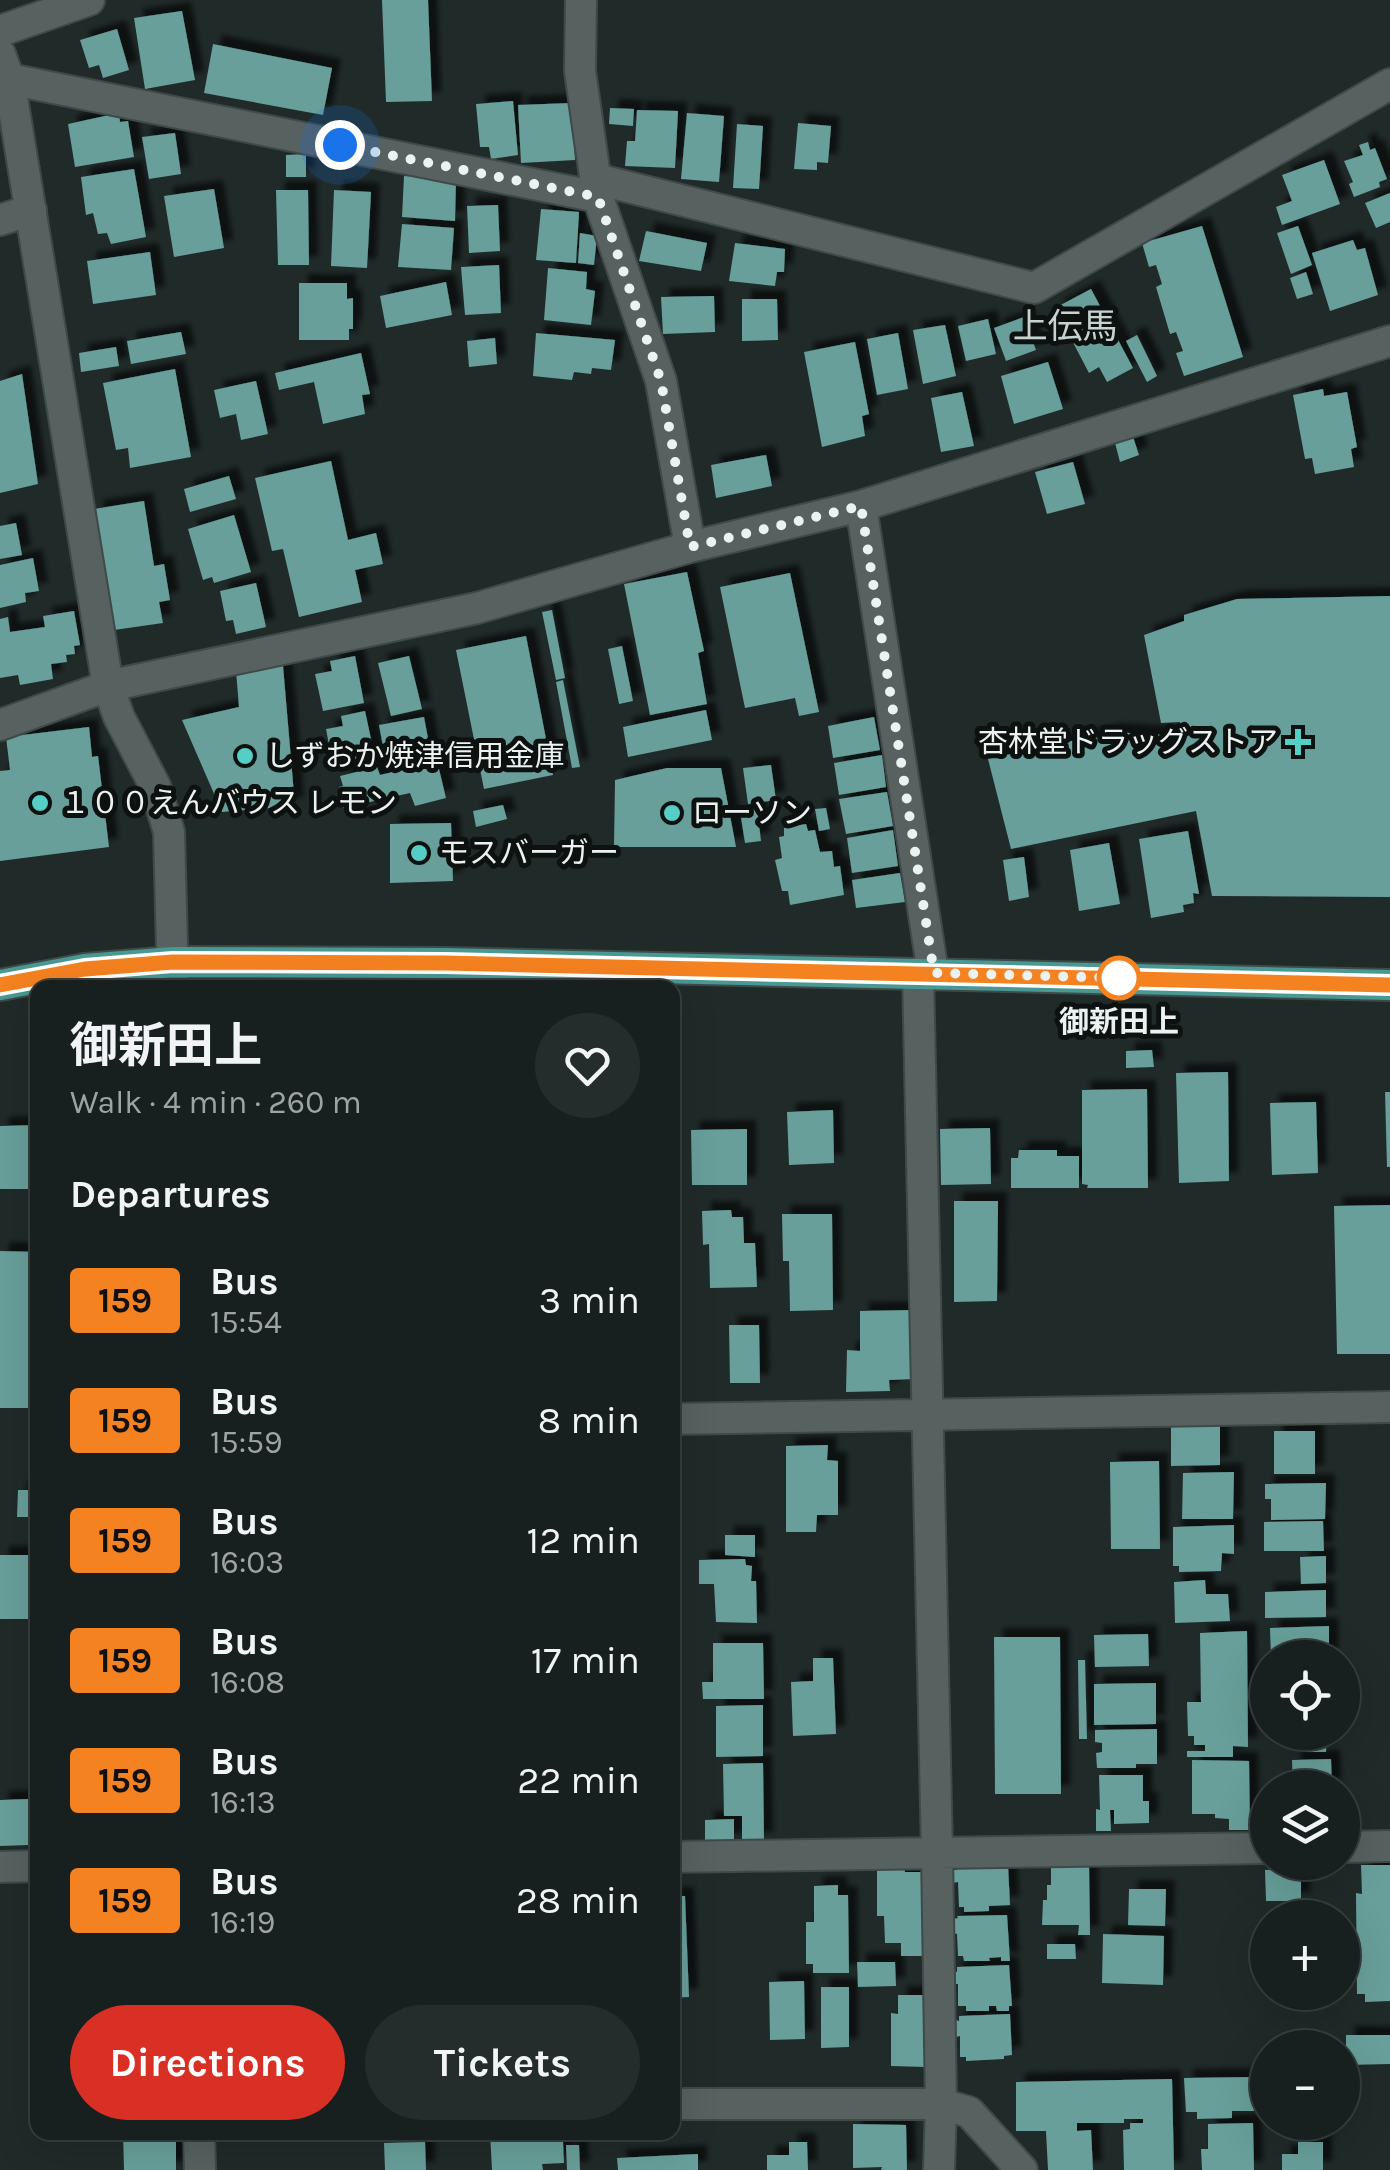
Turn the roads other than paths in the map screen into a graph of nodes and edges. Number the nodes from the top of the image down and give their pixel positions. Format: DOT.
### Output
graph roads {
  1 [pos="89,0"];
  2 [pos="581,0"];
  3 [pos="0,31"];
  4 [pos="4,66"];
  5 [pos="1390,84"];
  6 [pos="597,188"];
  7 [pos="30,210"];
  8 [pos="0,220"];
  9 [pos="1390,341"];
  10 [pos="861,506"];
  11 [pos="690,547"];
  12 [pos="108,686"];
  13 [pos="0,725"];
  14 [pos="926,973"];
  15 [pos="173,975"];
  16 [pos="0,985"];
  17 [pos="1390,985"];
  18 [pos="1390,1406"];
  19 [pos="927,1414"];
  20 [pos="680,1418"];
  21 [pos="1390,1846"];
  22 [pos="1360,1847"];
  23 [pos="1250,1848"];
  24 [pos="937,1853"];
  25 [pos="680,1857"];
  26 [pos="30,1866"];
  27 [pos="0,1867"];
  28 [pos="680,2104"];
  29 [pos="940,2104"];
  30 [pos="199,2140"];
  31 [pos="200,2170"];
  32 [pos="939,2170"];
  33 [pos="1022,2170"];
  1 -- 3 [label="street"];
  2 -- 6 [label="street"];
  4 -- 6 [label="street"];
  4 -- 7 [label="street"];
  5 -- 6 [label="street"];
  6 -- 11 [label="street"];
  7 -- 8 [label="street"];
  7 -- 12 [label="street"];
  9 -- 10 [label="street"];
  10 -- 11 [label="street"];
  10 -- 14 [label="street"];
  11 -- 12 [label="street"];
  12 -- 13 [label="street"];
  12 -- 15 [label="street"];
  14 -- 15 [label="main road"];
  14 -- 17 [label="main road"];
  14 -- 19 [label="street"];
  15 -- 16 [label="main road"];
  18 -- 19 [label="street"];
  19 -- 20 [label="street"];
  19 -- 24 [label="street"];
  21 -- 22 [label="street"];
  23 -- 24 [label="street"];
  24 -- 25 [label="street"];
  24 -- 29 [label="street"];
  26 -- 27 [label="street"];
  28 -- 29 [label="street"];
  29 -- 32 [label="street"];
  29 -- 33 [label="street"];
  30 -- 31 [label="street"];
}
